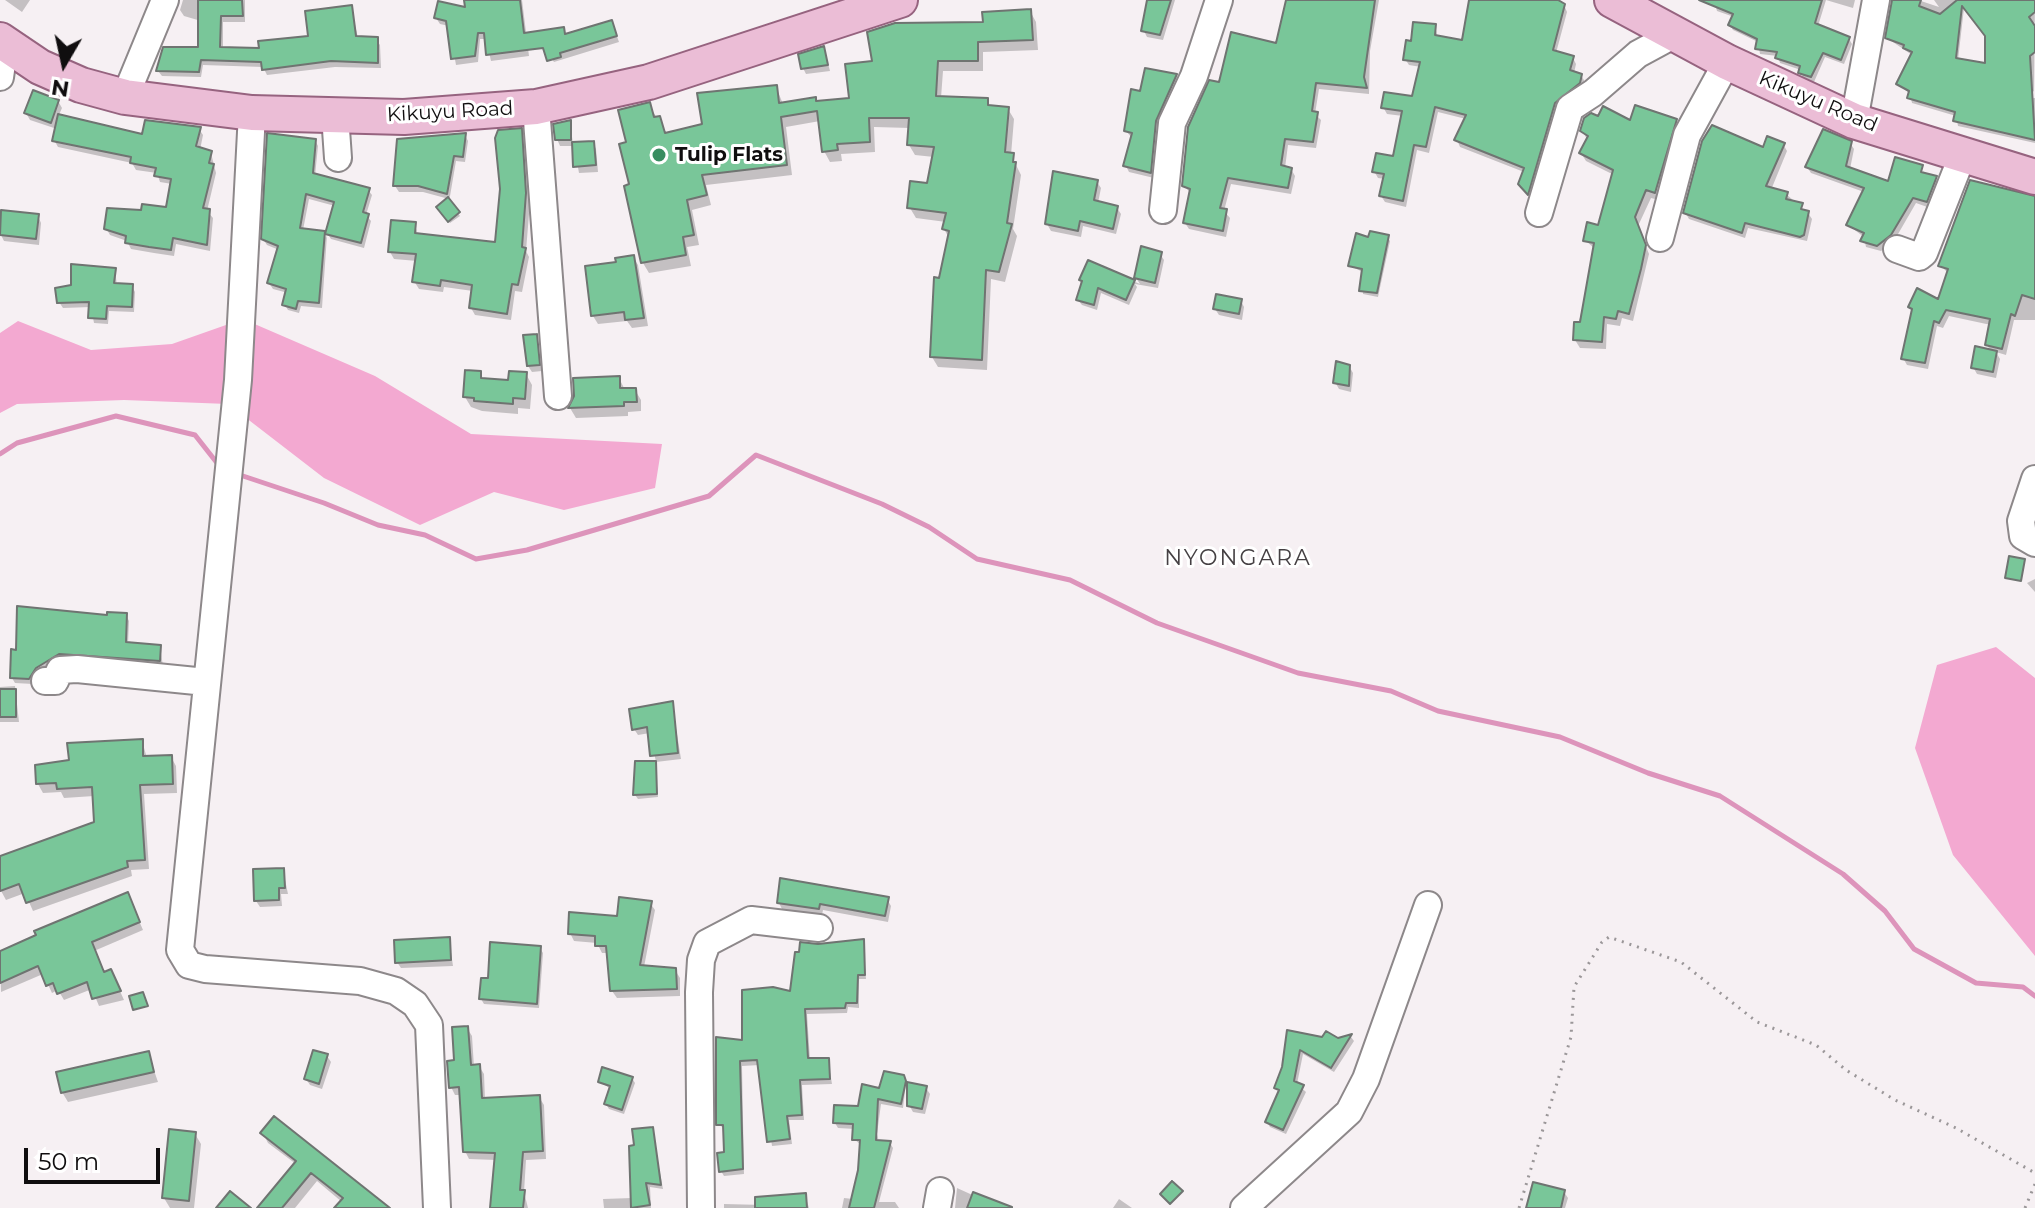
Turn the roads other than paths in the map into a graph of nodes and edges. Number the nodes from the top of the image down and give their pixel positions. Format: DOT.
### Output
graph roads {
  1 [pos="165,0"];
  2 [pos="900,0"];
  3 [pos="1219,0"];
  4 [pos="1612,0"];
  5 [pos="1876,0"];
  6 [pos="1675,34"];
  7 [pos="2,41"];
  8 [pos="1727,62"];
  9 [pos="0,77"];
  10 [pos="125,97"];
  11 [pos="536,107"];
  12 [pos="252,113"];
  13 [pos="335,115"];
  14 [pos="1854,121"];
  15 [pos="1963,154"];
  16 [pos="338,158"];
  17 [pos="2035,177"];
  18 [pos="1163,210"];
  19 [pos="1539,213"];
  20 [pos="1660,238"];
  21 [pos="1897,249"];
  22 [pos="558,396"];
  23 [pos="2035,479"];
  24 [pos="2035,543"];
  25 [pos="45,681"];
  26 [pos="206,682"];
  27 [pos="1428,905"];
  28 [pos="819,928"];
  29 [pos="437,1208"];
  30 [pos="701,1208"];
  31 [pos="1244,1208"];
  1 -- 10 [label="street"];
  2 -- 11 [label="main road, Kikuyu Road"];
  3 -- 18 [label="street"];
  4 -- 6 [label="main road, Kikuyu Road"];
  5 -- 14 [label="street"];
  6 -- 8 [label="main road, Kikuyu Road"];
  6 -- 19 [label="street"];
  7 -- 9 [label="street"];
  7 -- 10 [label="main road, Kikuyu Road"];
  8 -- 14 [label="main road, Kikuyu Road"];
  8 -- 20 [label="street"];
  10 -- 12 [label="main road, Kikuyu Road"];
  11 -- 13 [label="main road, Kikuyu Road"];
  11 -- 22 [label="street"];
  12 -- 13 [label="main road, Kikuyu Road"];
  12 -- 26 [label="street"];
  13 -- 16 [label="street"];
  14 -- 15 [label="main road, Kikuyu Road"];
  15 -- 17 [label="main road, Kikuyu Road"];
  15 -- 21 [label="street"];
  23 -- 24 [label="street"];
  25 -- 26 [label="street"];
  26 -- 29 [label="street"];
  27 -- 31 [label="street"];
  28 -- 30 [label="street"];
}
